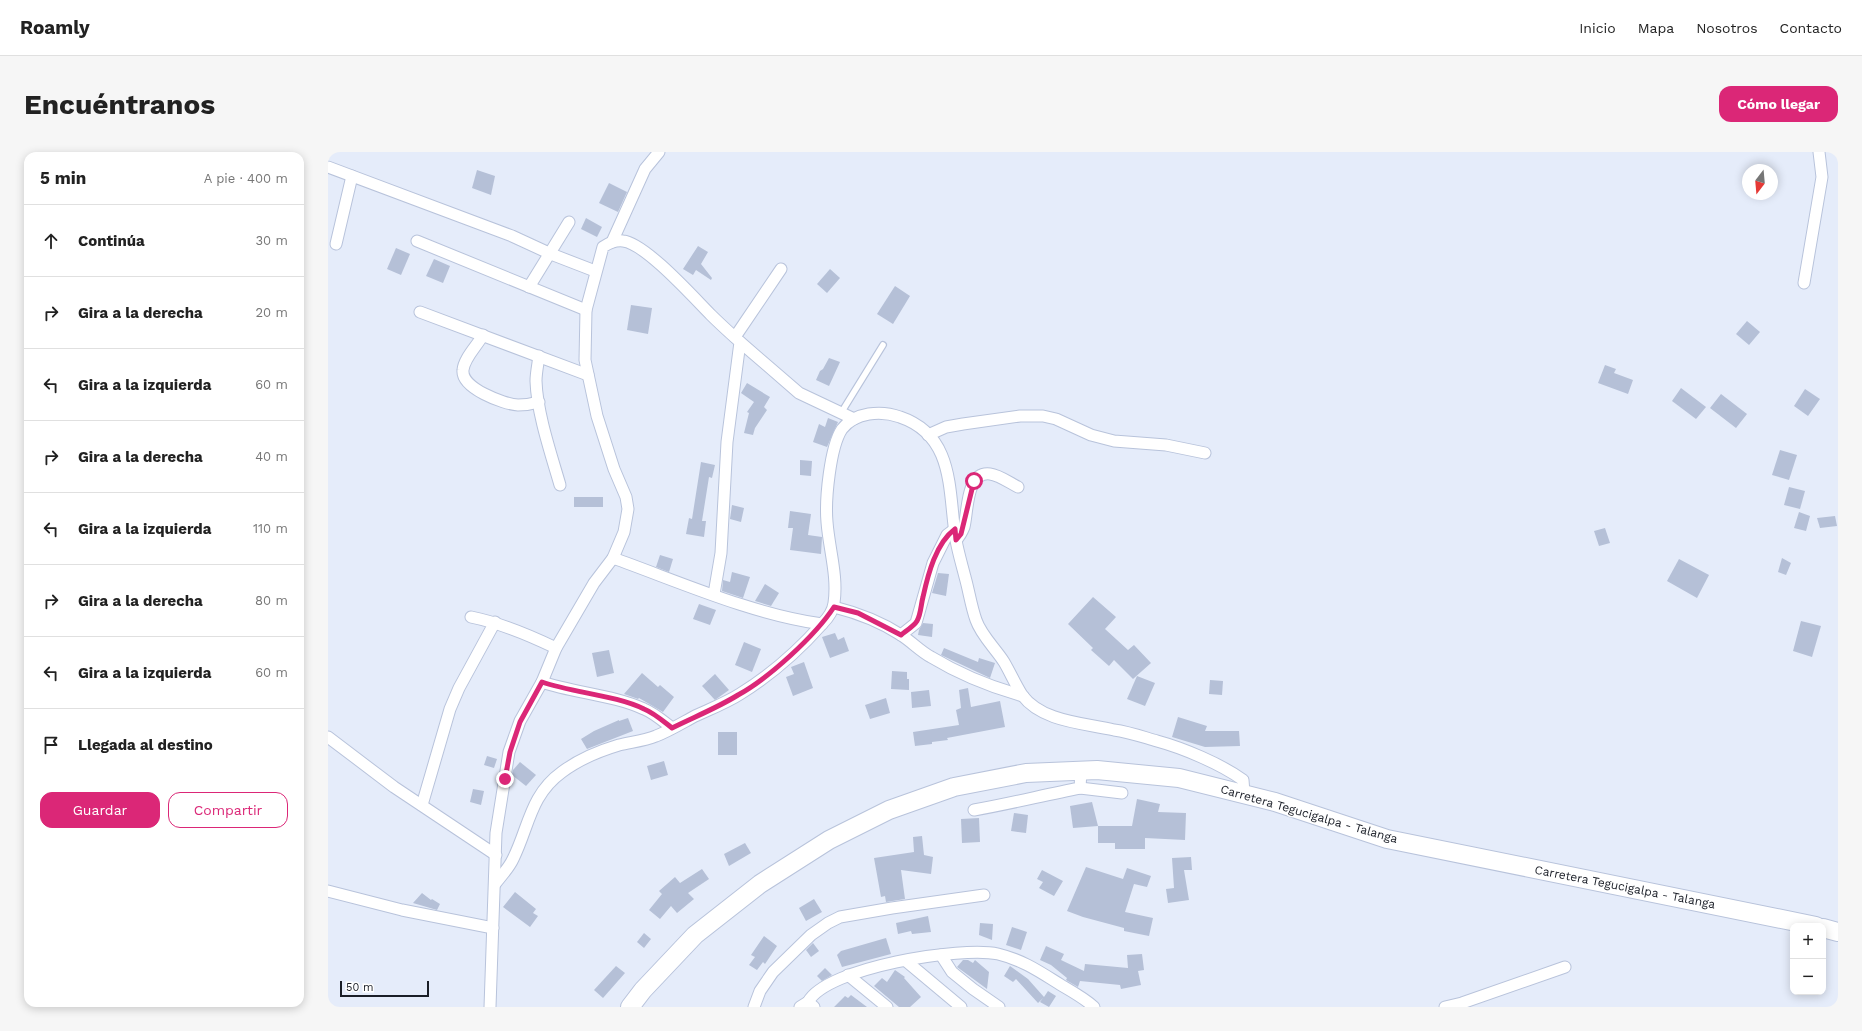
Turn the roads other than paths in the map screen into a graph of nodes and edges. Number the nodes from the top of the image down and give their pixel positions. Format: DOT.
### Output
graph roads {
  1 [pos="659,152"];
  2 [pos="1819,152"];
  3 [pos="328,167"];
  4 [pos="352,176"];
  5 [pos="569,222"];
  6 [pos="417,241"];
  7 [pos="612,242"];
  8 [pos="336,244"];
  9 [pos="550,254"];
  10 [pos="781,269"];
  11 [pos="595,271"];
  12 [pos="1804,283"];
  13 [pos="529,287"];
  14 [pos="586,310"];
  15 [pos="420,312"];
  16 [pos="483,335"];
  17 [pos="737,339"];
  18 [pos="883,345"];
  19 [pos="538,356"];
  20 [pos="588,375"];
  21 [pos="539,402"];
  22 [pos="841,413"];
  23 [pos="854,418"];
  24 [pos="928,435"];
  25 [pos="1205,453"];
  26 [pos="560,485"];
  27 [pos="1018,487"];
  28 [pos="956,534"];
  29 [pos="613,558"];
  30 [pos="714,594"];
  31 [pos="834,607"];
  32 [pos="471,617"];
  33 [pos="495,622"];
  34 [pos="822,624"];
  35 [pos="901,635"];
  36 [pos="556,648"];
  37 [pos="542,682"];
  38 [pos="1023,696"];
  39 [pos="672,728"];
  40 [pos="328,737"];
  41 [pos="1080,779"];
  42 [pos="1122,793"];
  43 [pos="1244,793"];
  44 [pos="422,805"];
  45 [pos="974,810"];
  46 [pos="496,855"];
  47 [pos="495,884"];
  48 [pos="328,891"];
  49 [pos="984,895"];
  50 [pos="1801,923"];
  51 [pos="493,928"];
  52 [pos="1826,929"];
  53 [pos="1838,932"];
  54 [pos="941,955"];
  55 [pos="906,961"];
  56 [pos="1565,967"];
  57 [pos="848,975"];
  58 [pos="807,1005"];
  59 [pos="490,1007"];
  60 [pos="630,1007"];
  61 [pos="754,1007"];
  62 [pos="887,1007"];
  63 [pos="961,1007"];
  64 [pos="999,1007"];
  65 [pos="1094,1007"];
  66 [pos="1445,1007"];
  1 -- 7 [label="street"];
  2 -- 12 [label="street"];
  3 -- 4 [label="street"];
  4 -- 8 [label="street"];
  4 -- 9 [label="street"];
  5 -- 9 [label="street"];
  6 -- 13 [label="street"];
  7 -- 11 [label="street"];
  7 -- 17 [label="street"];
  9 -- 11 [label="street"];
  9 -- 13 [label="street"];
  10 -- 17 [label="street"];
  11 -- 14 [label="street"];
  13 -- 14 [label="street"];
  14 -- 20 [label="street"];
  15 -- 16 [label="street"];
  16 -- 19 [label="street"];
  16 -- 21 [label="street"];
  17 -- 22 [label="street"];
  17 -- 30 [label="street"];
  18 -- 22 [label="lane"];
  19 -- 20 [label="street"];
  19 -- 21 [label="street"];
  20 -- 29 [label="street"];
  21 -- 26 [label="street"];
  22 -- 23 [label="street"];
  23 -- 24 [label="street"];
  23 -- 31 [label="street"];
  24 -- 25 [label="street"];
  24 -- 28 [label="street"];
  27 -- 28 [label="street"];
  28 -- 35 [label="street"];
  28 -- 38 [label="street"];
  29 -- 30 [label="street"];
  29 -- 36 [label="street"];
  30 -- 34 [label="street"];
  31 -- 34 [label="street"];
  31 -- 35 [label="street"];
  32 -- 33 [label="street"];
  33 -- 36 [label="street"];
  33 -- 44 [label="street"];
  34 -- 39 [label="street"];
  35 -- 38 [label="street"];
  36 -- 37 [label="street"];
  37 -- 39 [label="street"];
  37 -- 46 [label="street"];
  38 -- 43 [label="street"];
  39 -- 47 [label="street"];
  40 -- 44 [label="street"];
  41 -- 42 [label="street"];
  41 -- 43 [label="main road, Carretera Tegucigalpa - Talanga"];
  41 -- 45 [label="street"];
  41 -- 60 [label="main road, Carretera Tegucigalpa - Talanga"];
  43 -- 50 [label="main road, Carretera Tegucigalpa - Talanga"];
  44 -- 46 [label="street"];
  46 -- 47 [label="street"];
  47 -- 51 [label="street"];
  48 -- 51 [label="street"];
  49 -- 61 [label="street"];
  51 -- 59 [label="street"];
  52 -- 53 [label="main road"];
  54 -- 55 [label="street"];
  54 -- 64 [label="street"];
  54 -- 65 [label="street"];
  55 -- 57 [label="street"];
  55 -- 63 [label="street"];
  56 -- 66 [label="street"];
  57 -- 58 [label="street"];
  57 -- 62 [label="street"];
}
